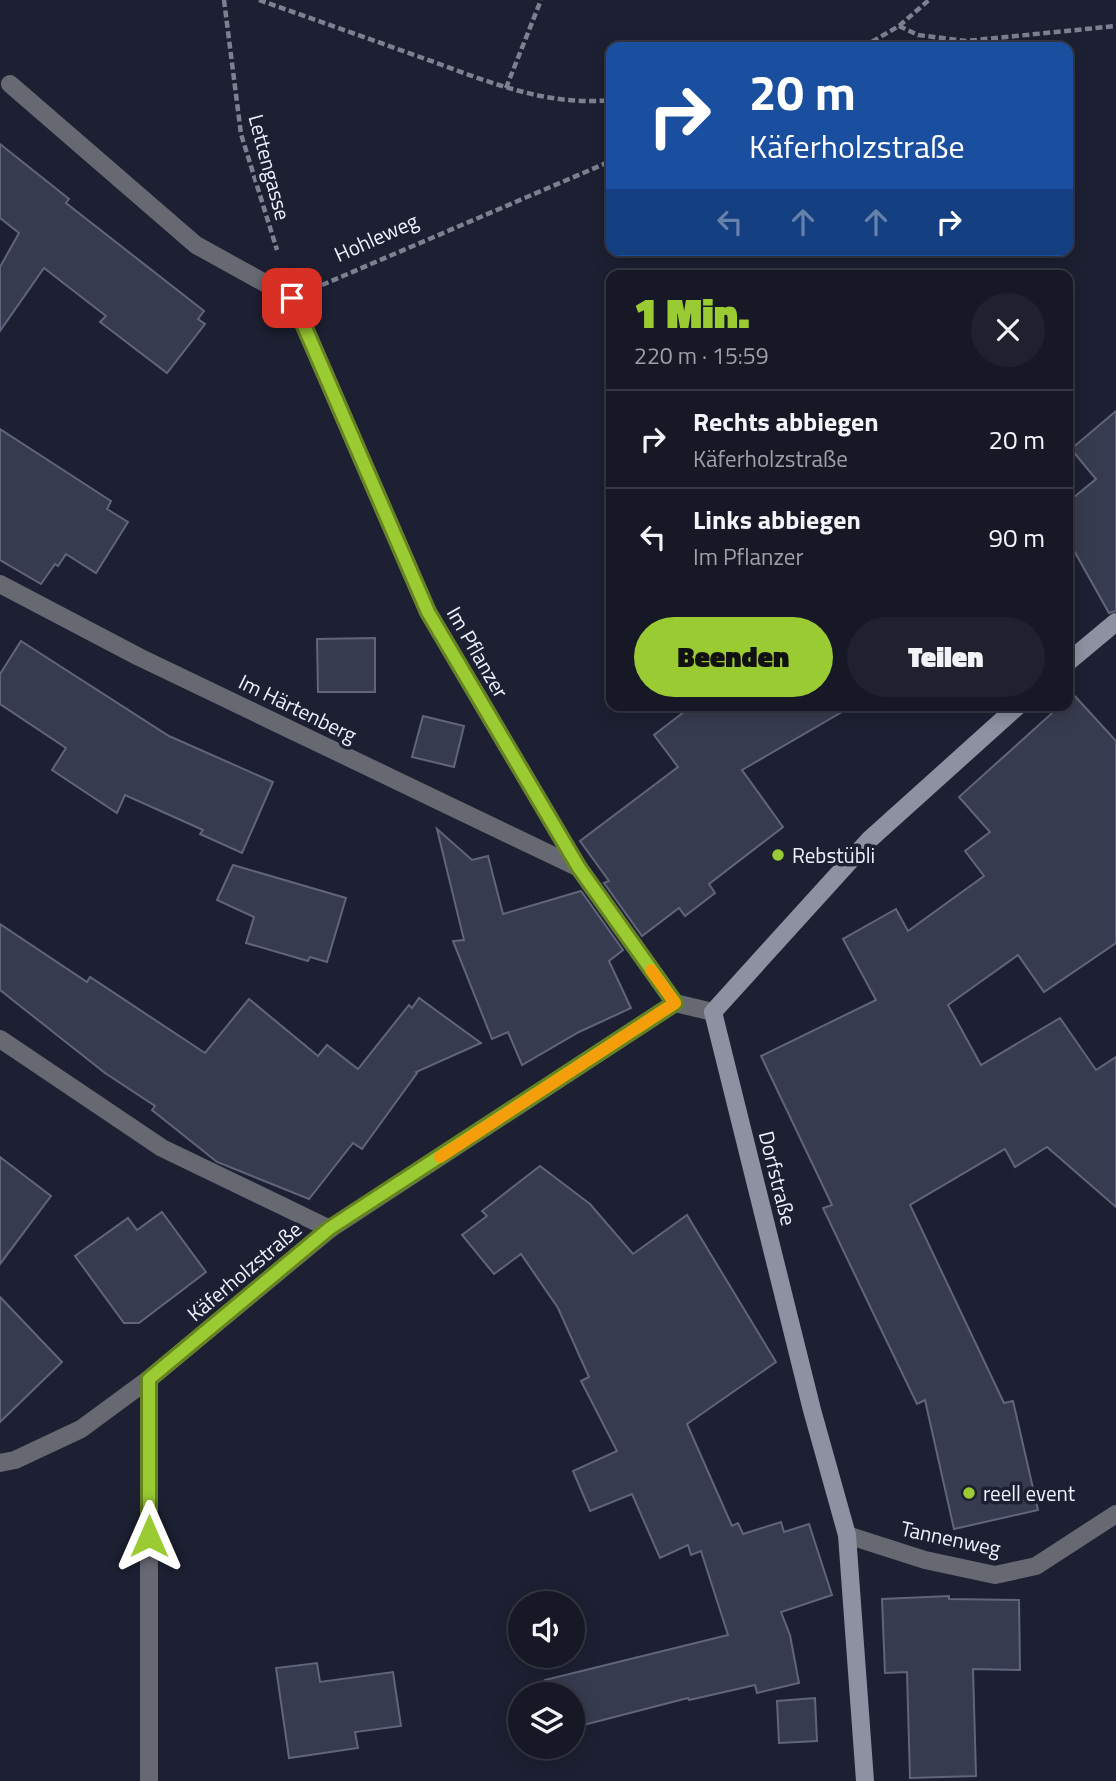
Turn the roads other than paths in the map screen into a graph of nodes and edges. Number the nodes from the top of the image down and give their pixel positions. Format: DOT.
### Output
graph roads {
  1 [pos="10,84"];
  2 [pos="0,584"];
  3 [pos="1116,622"];
  4 [pos="1073,658"];
  5 [pos="1013,711"];
  6 [pos="579,868"];
  7 [pos="675,1003"];
  8 [pos="713,1012"];
  9 [pos="0,1039"];
  10 [pos="330,1228"];
  11 [pos="149,1379"];
  12 [pos="0,1463"];
  13 [pos="1116,1514"];
  14 [pos="847,1535"];
  15 [pos="149,1781"];
  16 [pos="865,1781"];
  1 -- 6 [label="street, Im Pflanzer"];
  2 -- 6 [label="street, Im Härtenberg"];
  3 -- 4 [label="street"];
  5 -- 8 [label="street"];
  6 -- 7 [label="street, Im Pflanzer"];
  7 -- 8 [label="street"];
  7 -- 10 [label="street, Käferholzstraße"];
  8 -- 14 [label="street, Dorfstraße"];
  9 -- 10 [label="street"];
  10 -- 11 [label="street, Käferholzstraße"];
  11 -- 12 [label="street, Käferholzstraße"];
  11 -- 15 [label="street"];
  13 -- 14 [label="street, Tannenweg"];
  14 -- 16 [label="street, Dorfstraße"];
}
